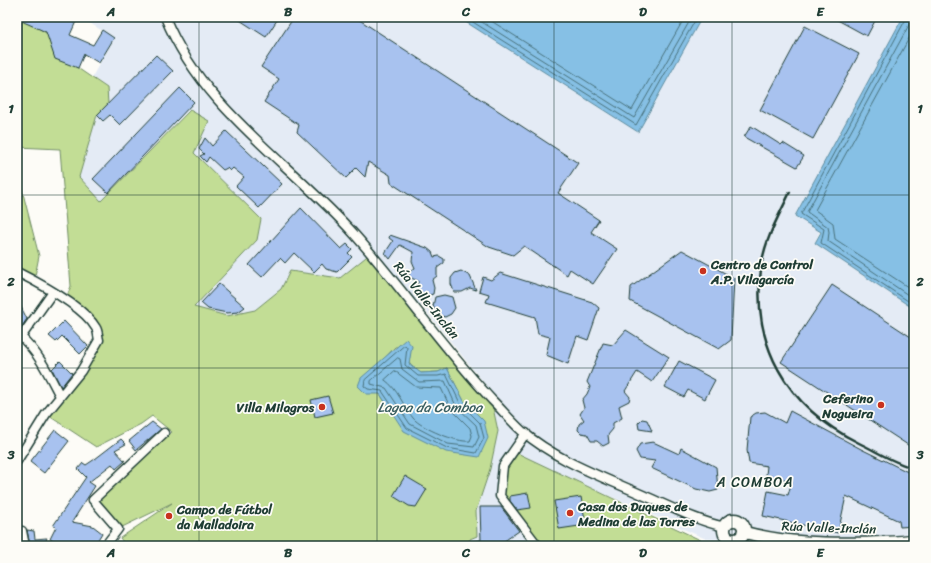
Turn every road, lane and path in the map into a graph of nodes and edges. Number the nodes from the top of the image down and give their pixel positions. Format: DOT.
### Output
graph roads {
  1 [pos="165,17"];
  2 [pos="17,272"];
  3 [pos="53,292"];
  4 [pos="19,338"];
  5 [pos="60,396"];
  6 [pos="164,433"];
  7 [pos="526,433"];
  8 [pos="17,461"];
  9 [pos="22,531"];
  10 [pos="733,538"];
  11 [pos="914,540"];
  12 [pos="25,546"];
  13 [pos="105,546"];
  14 [pos="538,546"];
  1 -- 7 [label="street, Rúa Valle-Inclán"];
  2 -- 3 [label="street"];
  3 -- 4 [label="street"];
  3 -- 5 [label="street"];
  4 -- 5 [label="street"];
  5 -- 8 [label="street"];
  6 -- 13 [label="street"];
  7 -- 10 [label="street, Rúa Valle-Inclán"];
  7 -- 14 [label="street"];
  9 -- 12 [label="street"];
  10 -- 11 [label="main road, Rúa Valle-Inclán"];
}
